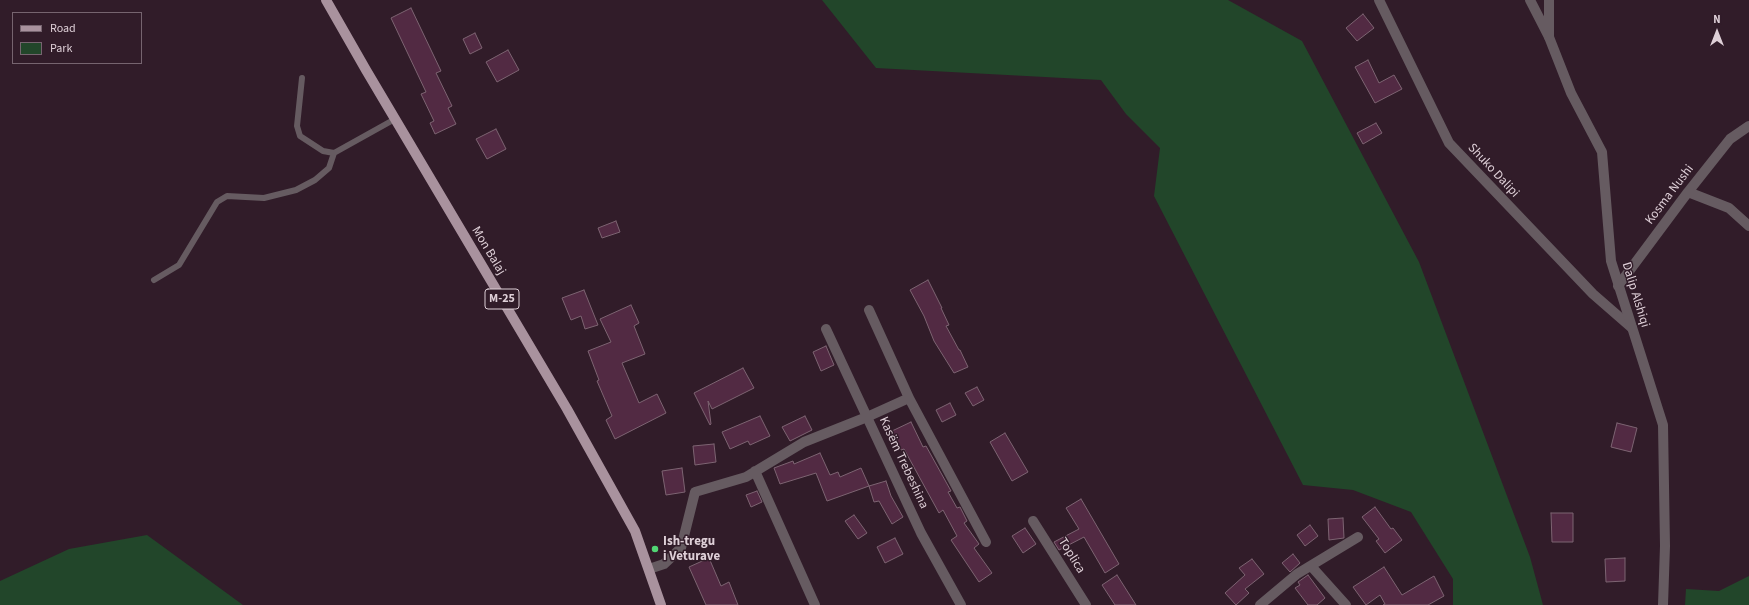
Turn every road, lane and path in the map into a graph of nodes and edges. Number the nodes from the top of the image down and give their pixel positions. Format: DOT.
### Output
graph roads {
  1 [pos="326,0"];
  2 [pos="1379,0"];
  3 [pos="1530,0"];
  4 [pos="1550,0"];
  5 [pos="1549,38"];
  6 [pos="302,78"];
  7 [pos="395,119"];
  8 [pos="1749,126"];
  9 [pos="334,153"];
  10 [pos="1688,192"];
  11 [pos="1749,226"];
  12 [pos="154,280"];
  13 [pos="1618,286"];
  14 [pos="869,310"];
  15 [pos="1632,328"];
  16 [pos="826,329"];
  17 [pos="909,398"];
  18 [pos="868,417"];
  19 [pos="754,471"];
  20 [pos="1033,522"];
  21 [pos="1358,537"];
  22 [pos="986,542"];
  23 [pos="1311,566"];
  24 [pos="649,569"];
  25 [pos="661,605"];
  26 [pos="815,605"];
  27 [pos="961,605"];
  28 [pos="1086,605"];
  29 [pos="1260,605"];
  30 [pos="1346,605"];
  31 [pos="1663,605"];
  1 -- 7 [label="main road, Mon Balaj / M-25"];
  2 -- 15 [label="street, Shuko Dalipi"];
  3 -- 5 [label="street"];
  4 -- 5 [label="street, Dalip Alshiqi"];
  5 -- 13 [label="street, Dalip Alshiqi"];
  6 -- 9 [label="lane"];
  7 -- 9 [label="lane"];
  7 -- 24 [label="main road, Mon Balaj / M-25"];
  8 -- 10 [label="street, Kosma Nushi"];
  9 -- 12 [label="lane"];
  10 -- 11 [label="street"];
  10 -- 13 [label="street, Kosma Nushi"];
  13 -- 15 [label="street, Dalip Alshiqi"];
  14 -- 17 [label="street"];
  15 -- 31 [label="street, Dalip Alshiqi"];
  16 -- 18 [label="street, Kasëm Trebeshina"];
  17 -- 18 [label="street"];
  17 -- 22 [label="street"];
  18 -- 19 [label="street"];
  18 -- 27 [label="street, Kasëm Trebeshina"];
  19 -- 24 [label="street"];
  19 -- 26 [label="street"];
  20 -- 28 [label="street, Toplica"];
  21 -- 23 [label="street"];
  23 -- 29 [label="street"];
  23 -- 30 [label="street"];
  24 -- 25 [label="main road, Mon Balaj / M-25"];
}
